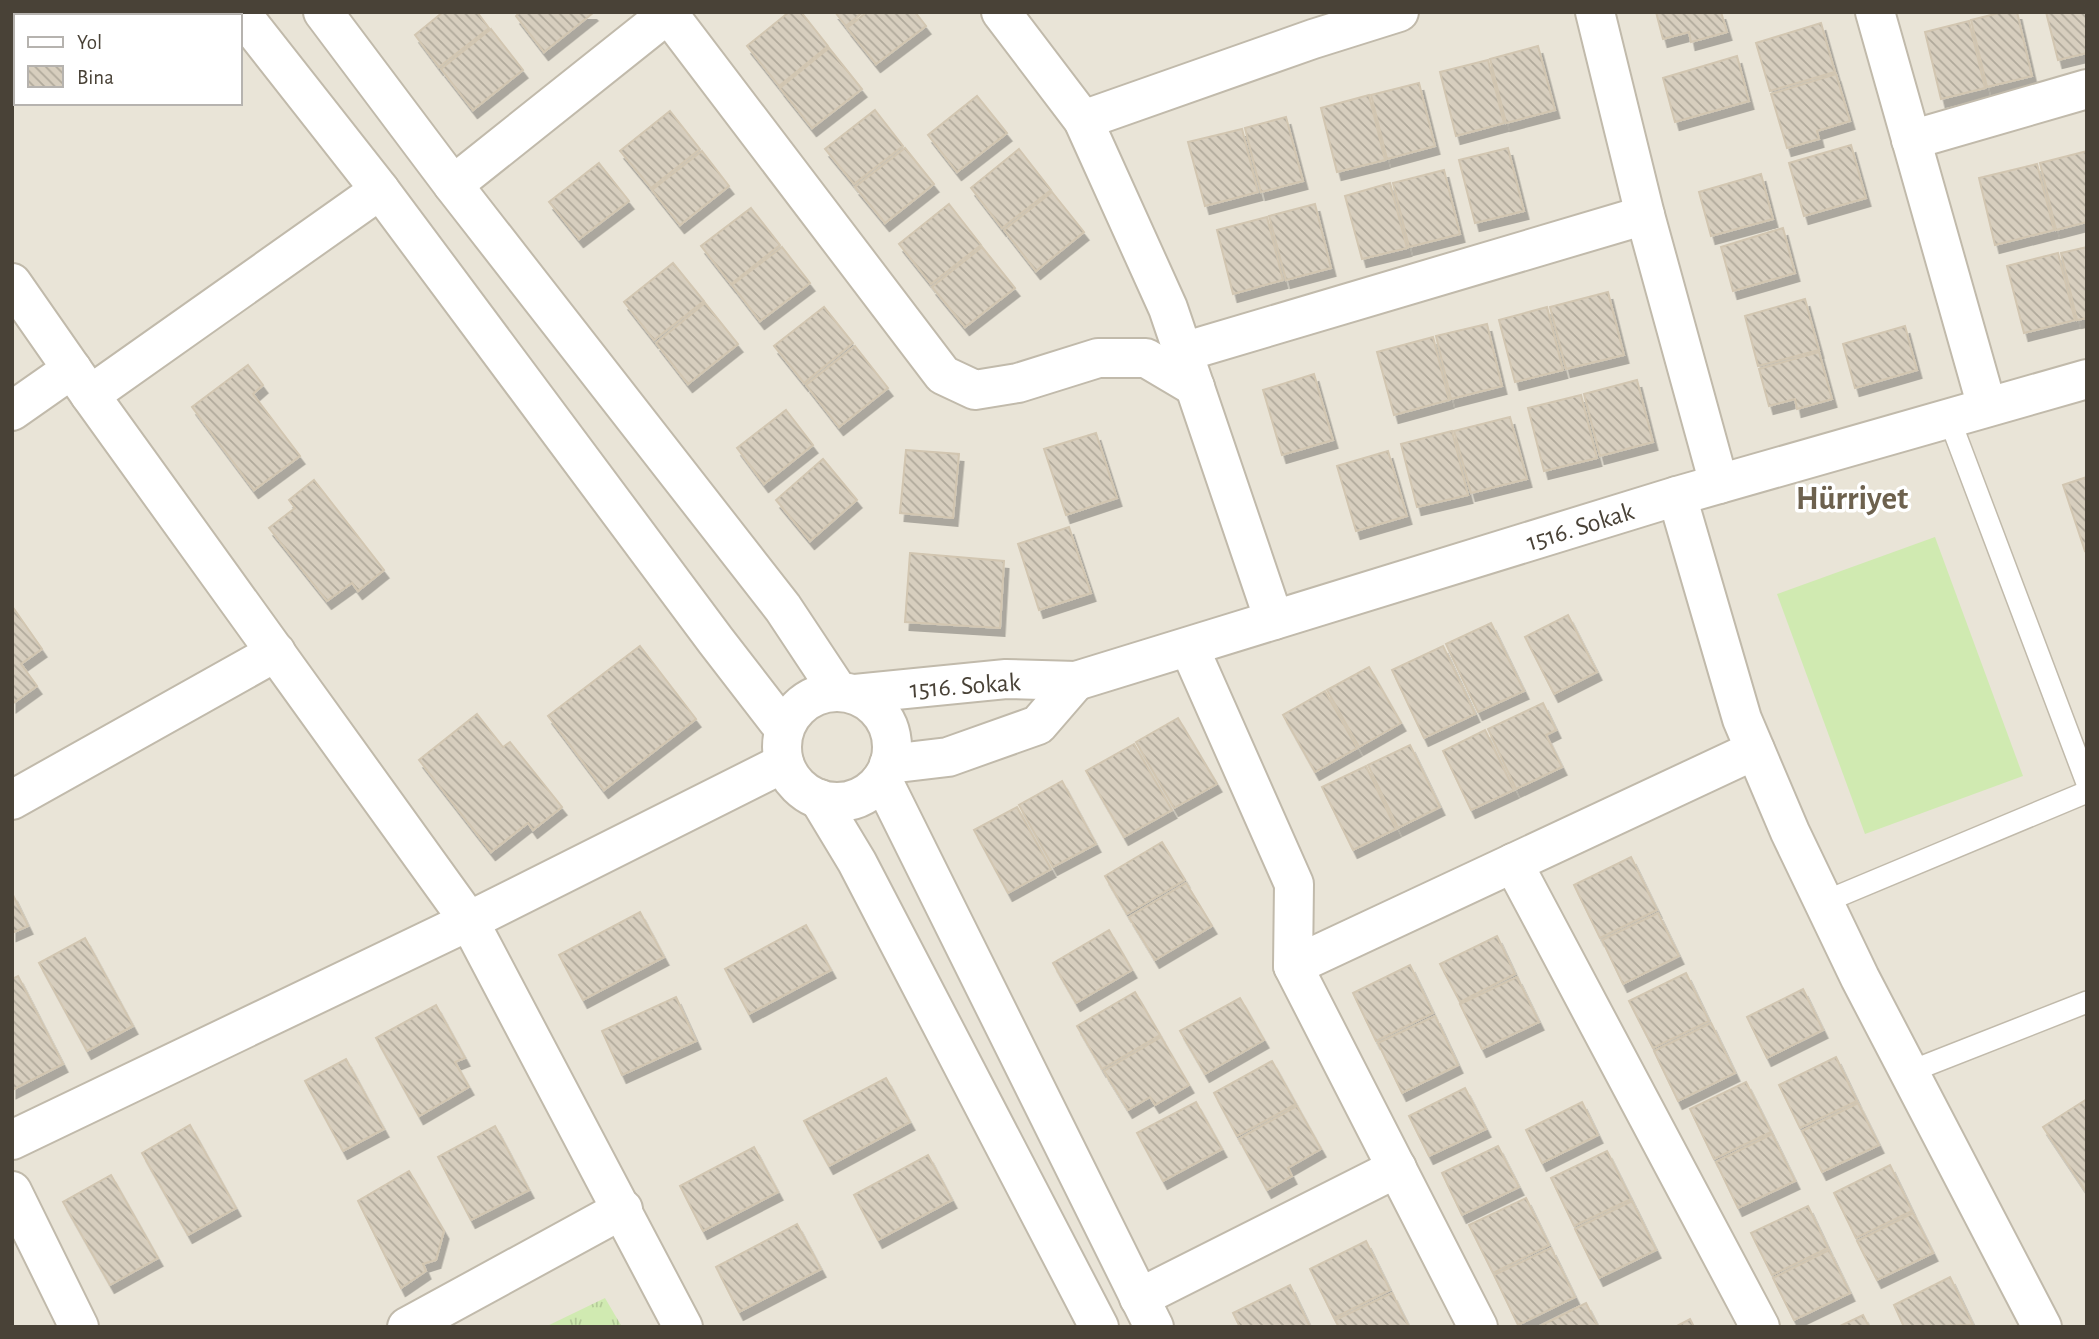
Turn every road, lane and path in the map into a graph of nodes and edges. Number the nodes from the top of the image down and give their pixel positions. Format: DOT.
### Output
graph roads {
  1 [pos="323,12"];
  2 [pos="1000,12"];
  3 [pos="1399,12"];
  4 [pos="1595,12"];
  5 [pos="1875,12"];
  6 [pos="668,13"];
  7 [pos="242,15"];
  8 [pos="1311,26"];
  9 [pos="2087,89"];
  10 [pos="1083,120"];
  11 [pos="1911,140"];
  12 [pos="453,185"];
  13 [pos="380,190"];
  14 [pos="1645,215"];
  15 [pos="12,283"];
  16 [pos="1183,352"];
  17 [pos="2087,379"];
  18 [pos="81,382"];
  19 [pos="1195,387"];
  20 [pos="1987,407"];
  21 [pos="12,411"];
  22 [pos="1949,418"];
  23 [pos="1719,485"];
  24 [pos="1677,496"];
  25 [pos="1274,620"];
  26 [pos="1189,647"];
  27 [pos="276,652"];
  28 [pos="1076,681"];
  29 [pos="846,693"];
  30 [pos="784,746"];
  31 [pos="1755,750"];
  32 [pos="886,772"];
  33 [pos="2087,783"];
  34 [pos="2087,792"];
  35 [pos="819,799"];
  36 [pos="12,800"];
  37 [pos="1513,863"];
  38 [pos="1824,902"];
  39 [pos="470,921"];
  40 [pos="1293,967"];
  41 [pos="2087,1002"];
  42 [pos="1909,1072"];
  43 [pos="12,1140"];
  44 [pos="1397,1168"];
  45 [pos="12,1191"];
  46 [pos="622,1209"];
  47 [pos="1147,1312"];
  48 [pos="430,1321"];
  49 [pos="79,1327"];
  50 [pos="683,1327"];
  51 [pos="1099,1327"];
  52 [pos="1478,1327"];
  53 [pos="1760,1327"];
  54 [pos="2042,1327"];
  1 -- 12 [label="street"];
  2 -- 10 [label="street"];
  3 -- 8 [label="street"];
  4 -- 14 [label="street"];
  5 -- 11 [label="street"];
  6 -- 12 [label="street"];
  6 -- 19 [label="street"];
  7 -- 13 [label="street"];
  8 -- 10 [label="street"];
  9 -- 11 [label="street"];
  10 -- 16 [label="street"];
  11 -- 20 [label="street"];
  12 -- 29 [label="street"];
  13 -- 18 [label="street"];
  13 -- 30 [label="street"];
  14 -- 16 [label="street"];
  14 -- 23 [label="street"];
  15 -- 18 [label="street"];
  16 -- 19 [label="street"];
  17 -- 20 [label="street, 1516. Sokak"];
  18 -- 21 [label="street"];
  18 -- 27 [label="street"];
  19 -- 25 [label="street"];
  20 -- 22 [label="street, 1516. Sokak"];
  22 -- 23 [label="street, 1516. Sokak"];
  22 -- 33 [label="lane"];
  23 -- 24 [label="street, 1516. Sokak"];
  24 -- 25 [label="street, 1516. Sokak"];
  24 -- 31 [label="street"];
  25 -- 26 [label="street, 1516. Sokak"];
  26 -- 28 [label="street, 1516. Sokak"];
  26 -- 40 [label="street"];
  27 -- 36 [label="street"];
  27 -- 39 [label="street"];
  28 -- 29 [label="street, 1516. Sokak"];
  28 -- 32 [label="street, 1516. Sokak"];
  29 -- 30 [label="street"];
  29 -- 32 [label="street"];
  30 -- 35 [label="street"];
  30 -- 39 [label="street"];
  31 -- 37 [label="street"];
  31 -- 38 [label="street"];
  32 -- 35 [label="street"];
  32 -- 47 [label="street"];
  34 -- 38 [label="lane"];
  35 -- 51 [label="street"];
  37 -- 40 [label="street"];
  37 -- 53 [label="street"];
  38 -- 42 [label="street"];
  39 -- 43 [label="street"];
  39 -- 46 [label="street"];
  40 -- 44 [label="street"];
  41 -- 42 [label="lane"];
  42 -- 54 [label="street"];
  44 -- 47 [label="street"];
  44 -- 52 [label="street"];
  45 -- 49 [label="street"];
  46 -- 48 [label="street"];
  46 -- 50 [label="street"];
}
